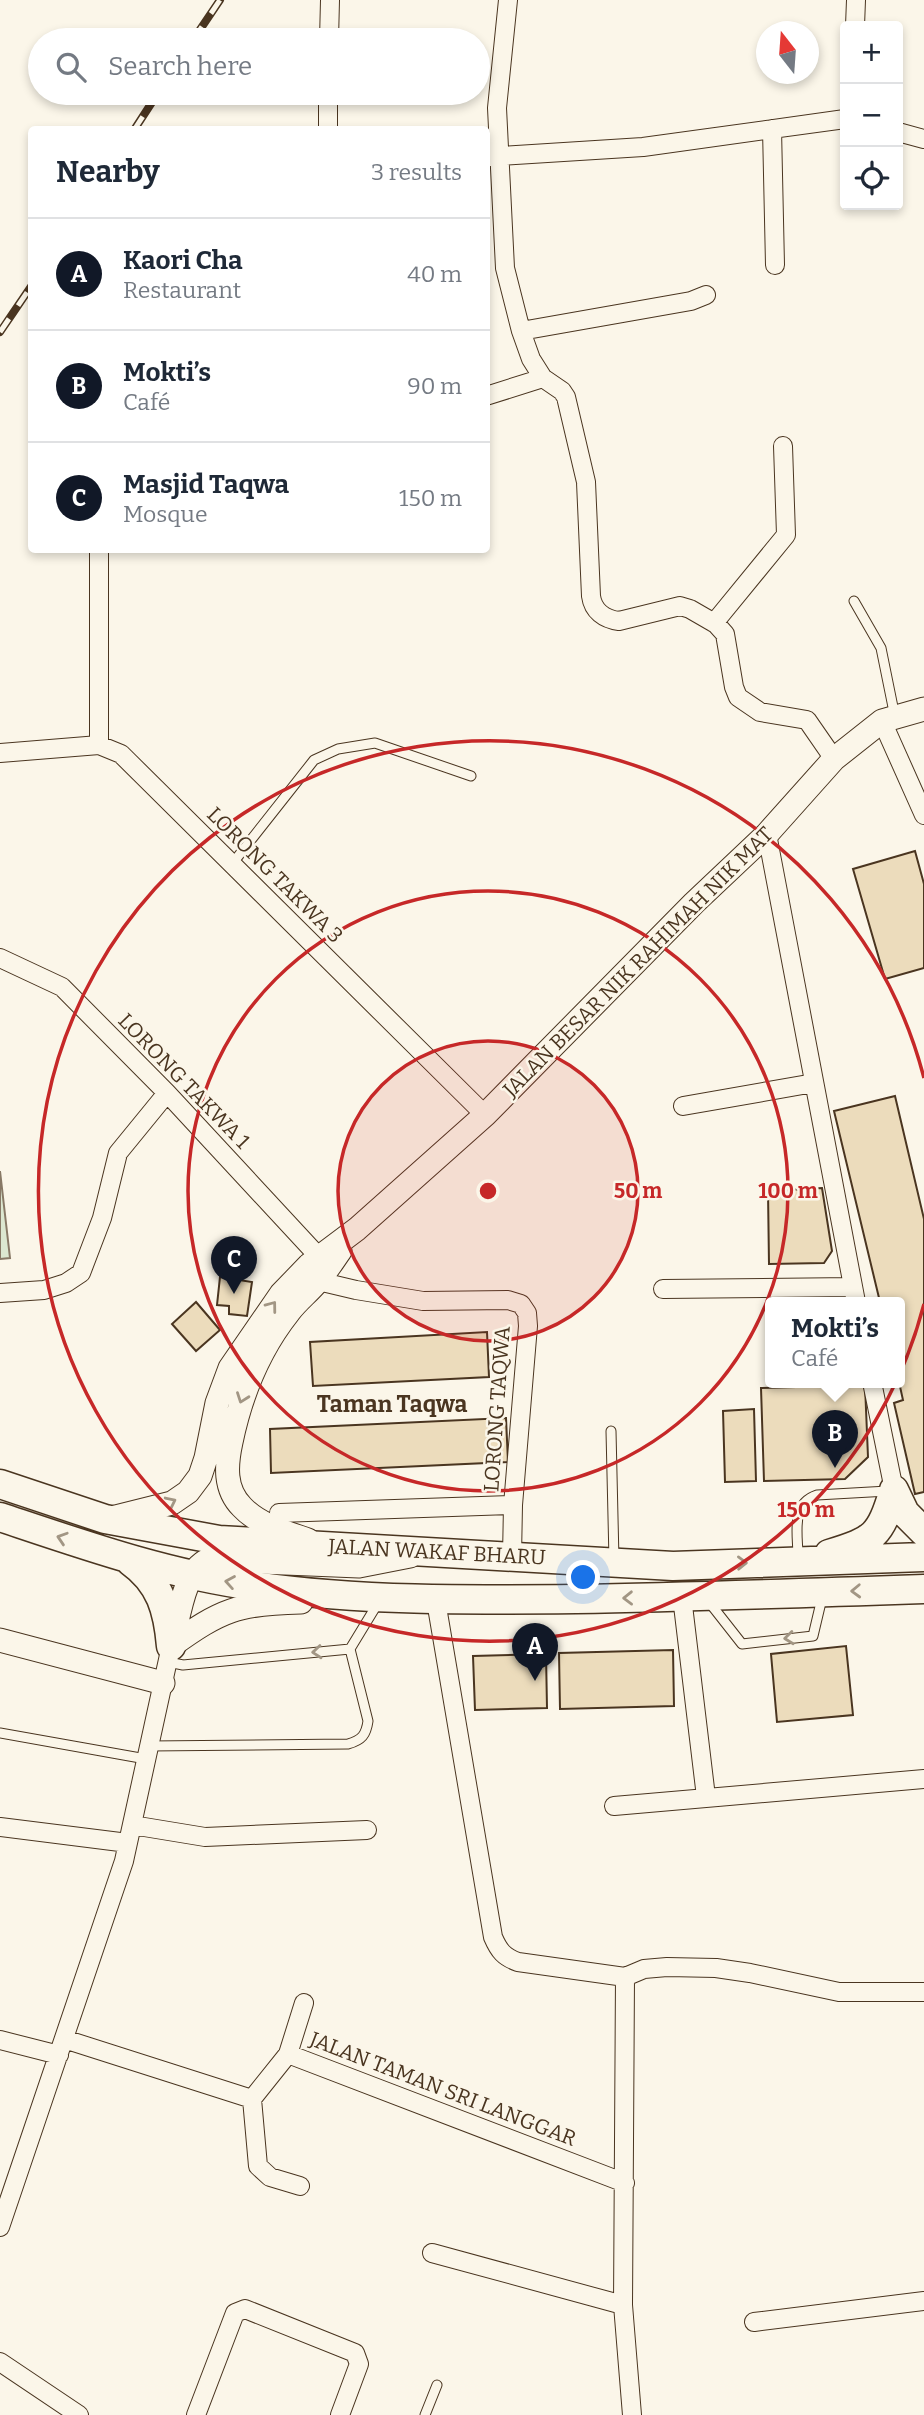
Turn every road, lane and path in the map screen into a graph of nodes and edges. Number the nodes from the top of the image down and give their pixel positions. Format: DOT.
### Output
graph roads {
  1 [pos="330,0"];
  2 [pos="508,0"];
  3 [pos="856,0"];
  4 [pos="855,21"];
  5 [pos="329,28"];
  6 [pos="328,105"];
  7 [pos="840,120"];
  8 [pos="328,126"];
  9 [pos="772,129"];
  10 [pos="903,133"];
  11 [pos="924,139"];
  12 [pos="493,157"];
  13 [pos="775,265"];
  14 [pos="706,295"];
  15 [pos="521,331"];
  16 [pos="543,378"];
  17 [pos="490,395"];
  18 [pos="783,446"];
  19 [pos="99,553"];
  20 [pos="854,601"];
  21 [pos="714,623"];
  22 [pos="924,709"];
  23 [pos="888,719"];
  24 [pos="99,745"];
  25 [pos="0,753"];
  26 [pos="834,759"];
  27 [pos="471,776"];
  28 [pos="924,815"];
  29 [pos="767,834"];
  30 [pos="232,864"];
  31 [pos="0,958"];
  32 [pos="814,1083"];
  33 [pos="167,1093"];
  34 [pos="683,1106"];
  35 [pos="485,1115"];
  36 [pos="357,1229"];
  37 [pos="319,1257"];
  38 [pos="318,1281"];
  39 [pos="663,1289"];
  40 [pos="0,1293"];
  41 [pos="855,1294"];
  42 [pos="873,1388"];
  43 [pos="611,1431"];
  44 [pos="0,1485"];
  45 [pos="894,1490"];
  46 [pos="513,1505"];
  47 [pos="279,1513"];
  48 [pos="0,1517"];
  49 [pos="105,1520"];
  50 [pos="924,1532"];
  51 [pos="324,1546"];
  52 [pos="425,1552"];
  53 [pos="512,1556"];
  54 [pos="924,1557"];
  55 [pos="125,1558"];
  56 [pos="614,1562"];
  57 [pos="798,1563"];
  58 [pos="190,1575"];
  59 [pos="924,1589"];
  60 [pos="823,1592"];
  61 [pos="693,1597"];
  62 [pos="381,1599"];
  63 [pos="436,1601"];
  64 [pos="0,1640"];
  65 [pos="350,1650"];
  66 [pos="167,1663"];
  67 [pos="0,1733"];
  68 [pos="148,1752"];
  69 [pos="924,1779"];
  70 [pos="706,1797"];
  71 [pos="614,1806"];
  72 [pos="0,1827"];
  73 [pos="367,1830"];
  74 [pos="130,1834"];
  75 [pos="625,1977"];
  76 [pos="924,1992"];
  77 [pos="304,2003"];
  78 [pos="0,2040"];
  79 [pos="61,2047"];
  80 [pos="288,2054"];
  81 [pos="252,2099"];
  82 [pos="625,2183"];
  83 [pos="300,2186"];
  84 [pos="0,2227"];
  85 [pos="432,2253"];
  86 [pos="924,2301"];
  87 [pos="623,2305"];
  88 [pos="754,2322"];
  89 [pos="0,2362"];
  90 [pos="436,2385"];
  91 [pos="79,2415"];
  92 [pos="195,2415"];
  93 [pos="340,2415"];
  94 [pos="425,2415"];
  95 [pos="632,2415"];
  1 -- 5 [label="street"];
  2 -- 12 [label="street"];
  3 -- 4 [label="street"];
  6 -- 8 [label="street"];
  7 -- 9 [label="street"];
  9 -- 12 [label="street"];
  9 -- 13 [label="street"];
  10 -- 11 [label="street"];
  12 -- 15 [label="street"];
  14 -- 15 [label="street"];
  15 -- 16 [label="street"];
  16 -- 17 [label="street"];
  16 -- 21 [label="street"];
  18 -- 21 [label="street"];
  19 -- 24 [label="street"];
  20 -- 23 [label="lane"];
  21 -- 26 [label="street"];
  22 -- 23 [label="street, JALAN BESAR NIK RAHIMAH NIK MAT"];
  23 -- 26 [label="street, JALAN BESAR NIK RAHIMAH NIK MAT"];
  23 -- 28 [label="street"];
  24 -- 25 [label="street"];
  24 -- 30 [label="street, LORONG TAKWA 3"];
  26 -- 29 [label="street, JALAN BESAR NIK RAHIMAH NIK MAT"];
  27 -- 30 [label="lane"];
  29 -- 32 [label="street"];
  29 -- 35 [label="street, JALAN BESAR NIK RAHIMAH NIK MAT"];
  30 -- 35 [label="street, LORONG TAKWA 3"];
  31 -- 33 [label="street, LORONG TAKWA 1"];
  32 -- 34 [label="street"];
  32 -- 41 [label="street"];
  33 -- 37 [label="street, LORONG TAKWA 1"];
  33 -- 40 [label="street"];
  35 -- 36 [label="street, JALAN BESAR NIK RAHIMAH NIK MAT"];
  36 -- 37 [label="street, JALAN BESAR NIK RAHIMAH NIK MAT"];
  36 -- 38 [label="street, JALAN BESAR NIK RAHIMAH NIK MAT"];
  49 -- 37 [label="street, JALAN BESAR NIK RAHIMAH NIK MAT, one-way"];
  38 -- 46 [label="street, LORONG TAQWA"];
  38 -- 51 [label="street, JALAN BESAR NIK RAHIMAH NIK MAT, one-way"];
  39 -- 41 [label="street"];
  42 -- 45 [label="street"];
  43 -- 56 [label="lane"];
  44 -- 49 [label="main road, JALAN WAKAF BHARU"];
  45 -- 50 [label="main road"];
  45 -- 57 [label="main road"];
  45 -- 57 [label="lane"];
  46 -- 47 [label="street"];
  46 -- 53 [label="street, LORONG TAQWA"];
  55 -- 48 [label="main road, JALAN WAKAF BHARU, one-way"];
  49 -- 51 [label="main road, JALAN WAKAF BHARU"];
  51 -- 52 [label="main road, JALAN WAKAF BHARU"];
  52 -- 53 [label="main road, JALAN WAKAF BHARU"];
  52 -- 58 [label="street"];
  53 -- 56 [label="main road, JALAN WAKAF BHARU"];
  54 -- 57 [label="main road, JALAN WAKAF BHARU"];
  55 -- 58 [label="main road, JALAN WAKAF BHARU"];
  55 -- 66 [label="main road"];
  56 -- 57 [label="main road, JALAN WAKAF BHARU, one-way"];
  62 -- 58 [label="main road, JALAN WAKAF BHARU, one-way"];
  58 -- 66 [label="street"];
  59 -- 60 [label="main road, JALAN WAKAF BHARU, one-way"];
  60 -- 61 [label="main road, JALAN WAKAF BHARU"];
  60 -- 61 [label="lane, one-way"];
  61 -- 63 [label="main road, JALAN WAKAF BHARU, one-way"];
  61 -- 70 [label="street"];
  62 -- 63 [label="main road, JALAN WAKAF BHARU"];
  62 -- 65 [label="lane"];
  62 -- 66 [label="street, JALAN WAKAF BHARU"];
  63 -- 75 [label="street"];
  64 -- 66 [label="street"];
  65 -- 66 [label="lane, one-way"];
  65 -- 68 [label="lane"];
  66 -- 68 [label="street"];
  67 -- 68 [label="lane"];
  68 -- 74 [label="street"];
  69 -- 70 [label="street"];
  70 -- 71 [label="street"];
  72 -- 74 [label="street"];
  73 -- 74 [label="street"];
  74 -- 79 [label="street"];
  75 -- 76 [label="street"];
  75 -- 82 [label="street"];
  77 -- 80 [label="street"];
  78 -- 79 [label="street"];
  79 -- 81 [label="street"];
  79 -- 84 [label="street"];
  80 -- 81 [label="street, JALAN TAMAN SRI LANGGAR"];
  80 -- 82 [label="street, JALAN TAMAN SRI LANGGAR"];
  81 -- 83 [label="street"];
  82 -- 87 [label="street"];
  85 -- 87 [label="street"];
  86 -- 88 [label="street"];
  87 -- 95 [label="street"];
  89 -- 91 [label="street"];
  90 -- 94 [label="lane"];
  92 -- 93 [label="street"];
}
